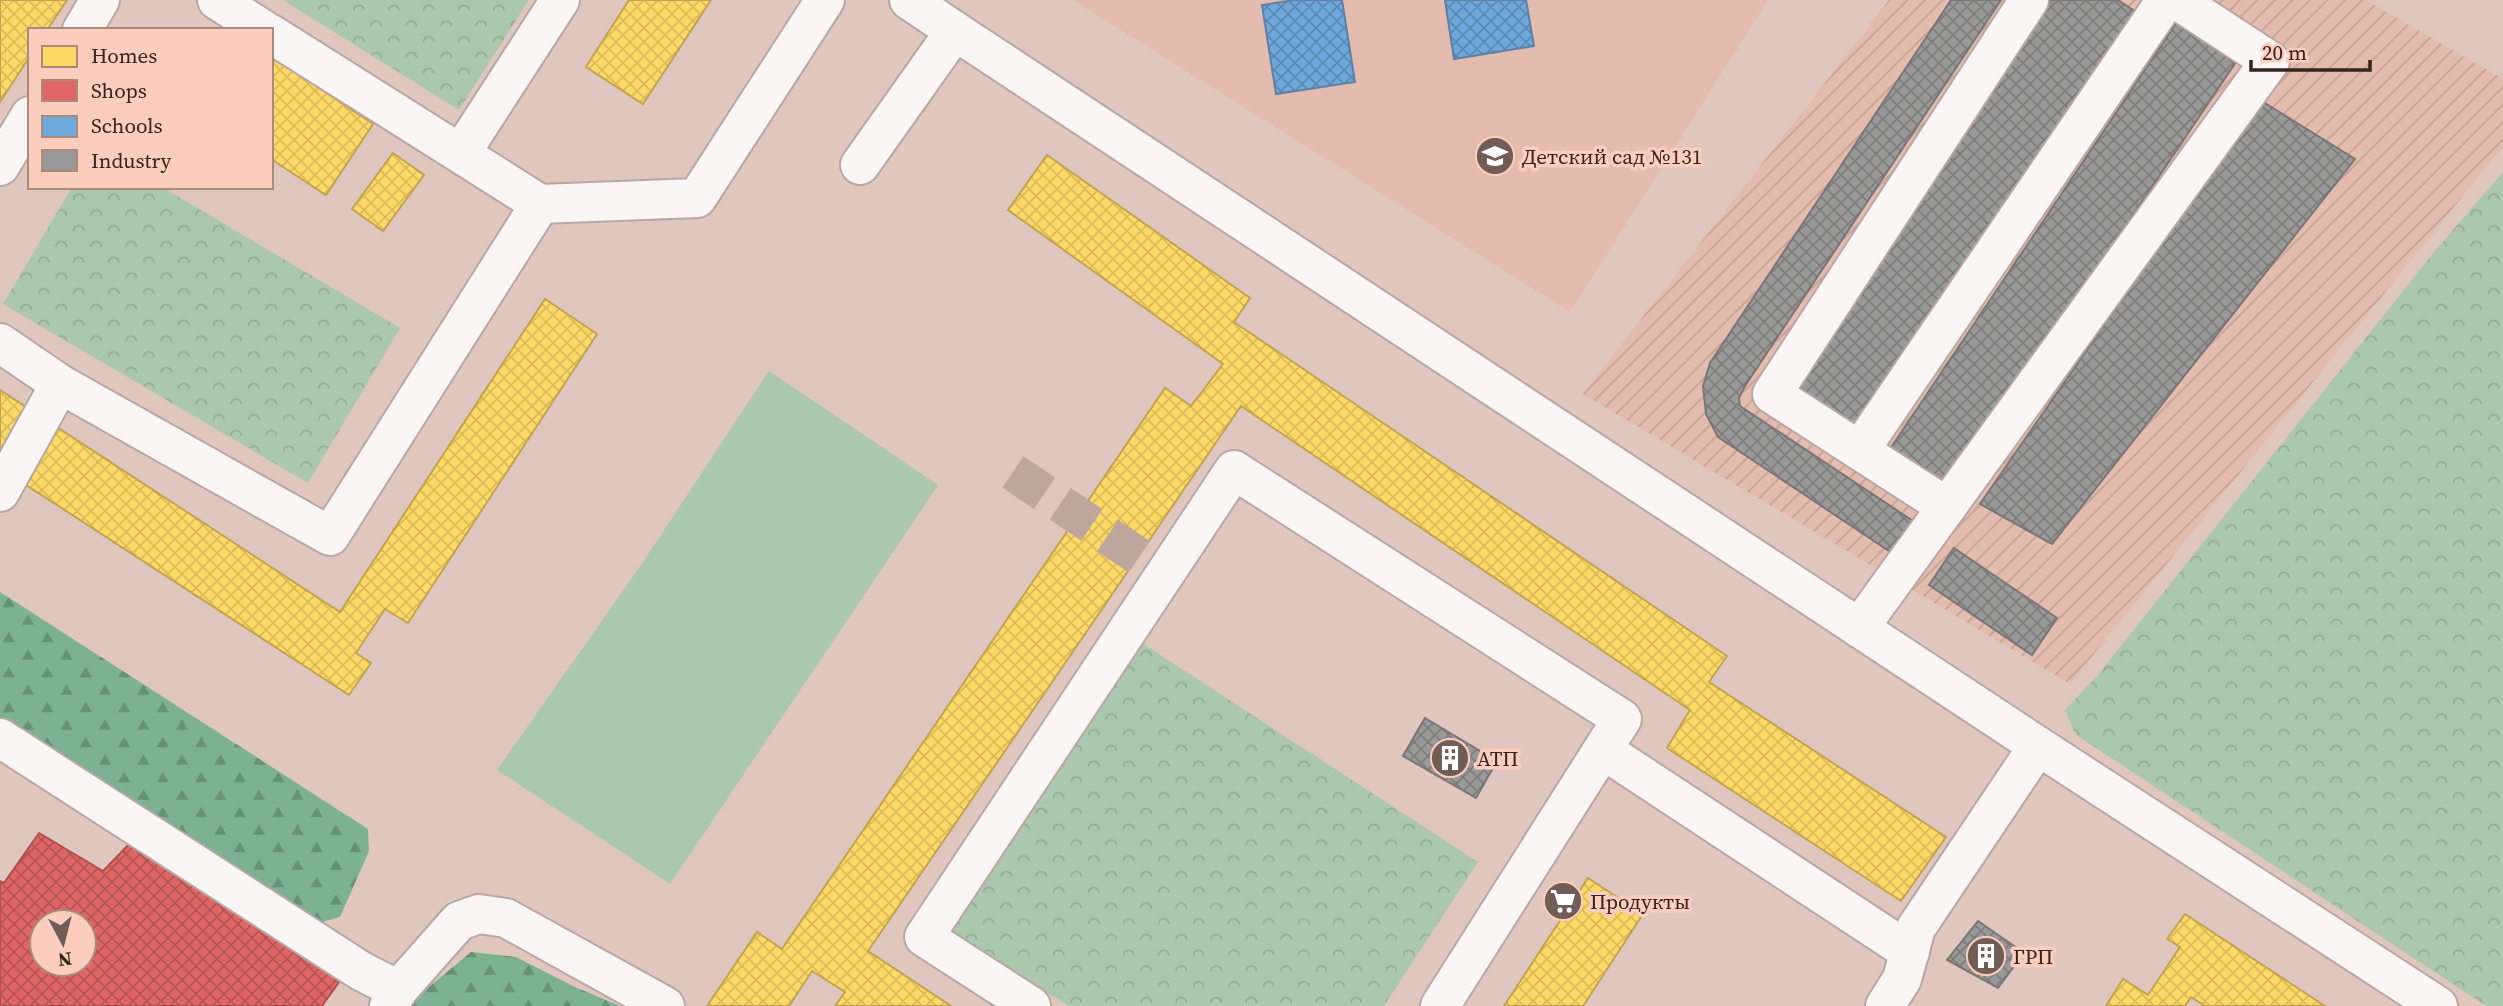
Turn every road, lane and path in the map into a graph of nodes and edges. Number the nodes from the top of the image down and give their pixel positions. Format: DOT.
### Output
graph roads {
  1 [pos="100,0"];
  2 [pos="216,0"];
  3 [pos="560,0"];
  4 [pos="825,0"];
  5 [pos="909,0"];
  6 [pos="2029,0"];
  7 [pos="2166,0"];
  8 [pos="2177,0"];
  9 [pos="83,28"];
  10 [pos="261,28"];
  11 [pos="955,31"];
  12 [pos="273,35"];
  13 [pos="28,119"];
  14 [pos="461,153"];
  15 [pos="860,165"];
  16 [pos="0,166"];
  17 [pos="540,204"];
  18 [pos="0,343"];
  19 [pos="60,384"];
  20 [pos="1860,450"];
  21 [pos="0,492"];
  22 [pos="1947,507"];
  23 [pos="1859,628"];
  24 [pos="0,738"];
  25 [pos="2038,746"];
  26 [pos="1603,750"];
  27 [pos="1910,952"];
  28 [pos="393,998"];
  29 [pos="665,1006"];
  30 [pos="1031,1006"];
  31 [pos="1440,1006"];
  32 [pos="1885,1006"];
  33 [pos="2438,1006"];
  1 -- 9 [label="lane"];
  2 -- 10 [label="lane"];
  3 -- 14 [label="lane"];
  4 -- 17 [label="lane"];
  5 -- 11 [label="lane"];
  6 -- 20 [label="lane"];
  7 -- 20 [label="lane"];
  8 -- 22 [label="lane"];
  11 -- 15 [label="lane"];
  11 -- 23 [label="lane"];
  12 -- 14 [label="lane"];
  13 -- 16 [label="lane"];
  14 -- 17 [label="lane"];
  17 -- 19 [label="lane"];
  18 -- 19 [label="lane"];
  19 -- 21 [label="lane"];
  20 -- 22 [label="lane"];
  22 -- 23 [label="lane"];
  23 -- 25 [label="lane"];
  24 -- 28 [label="lane"];
  25 -- 27 [label="lane"];
  25 -- 33 [label="lane"];
  26 -- 27 [label="lane"];
  26 -- 30 [label="lane"];
  26 -- 31 [label="lane"];
  27 -- 32 [label="lane"];
  28 -- 29 [label="lane"];
}
